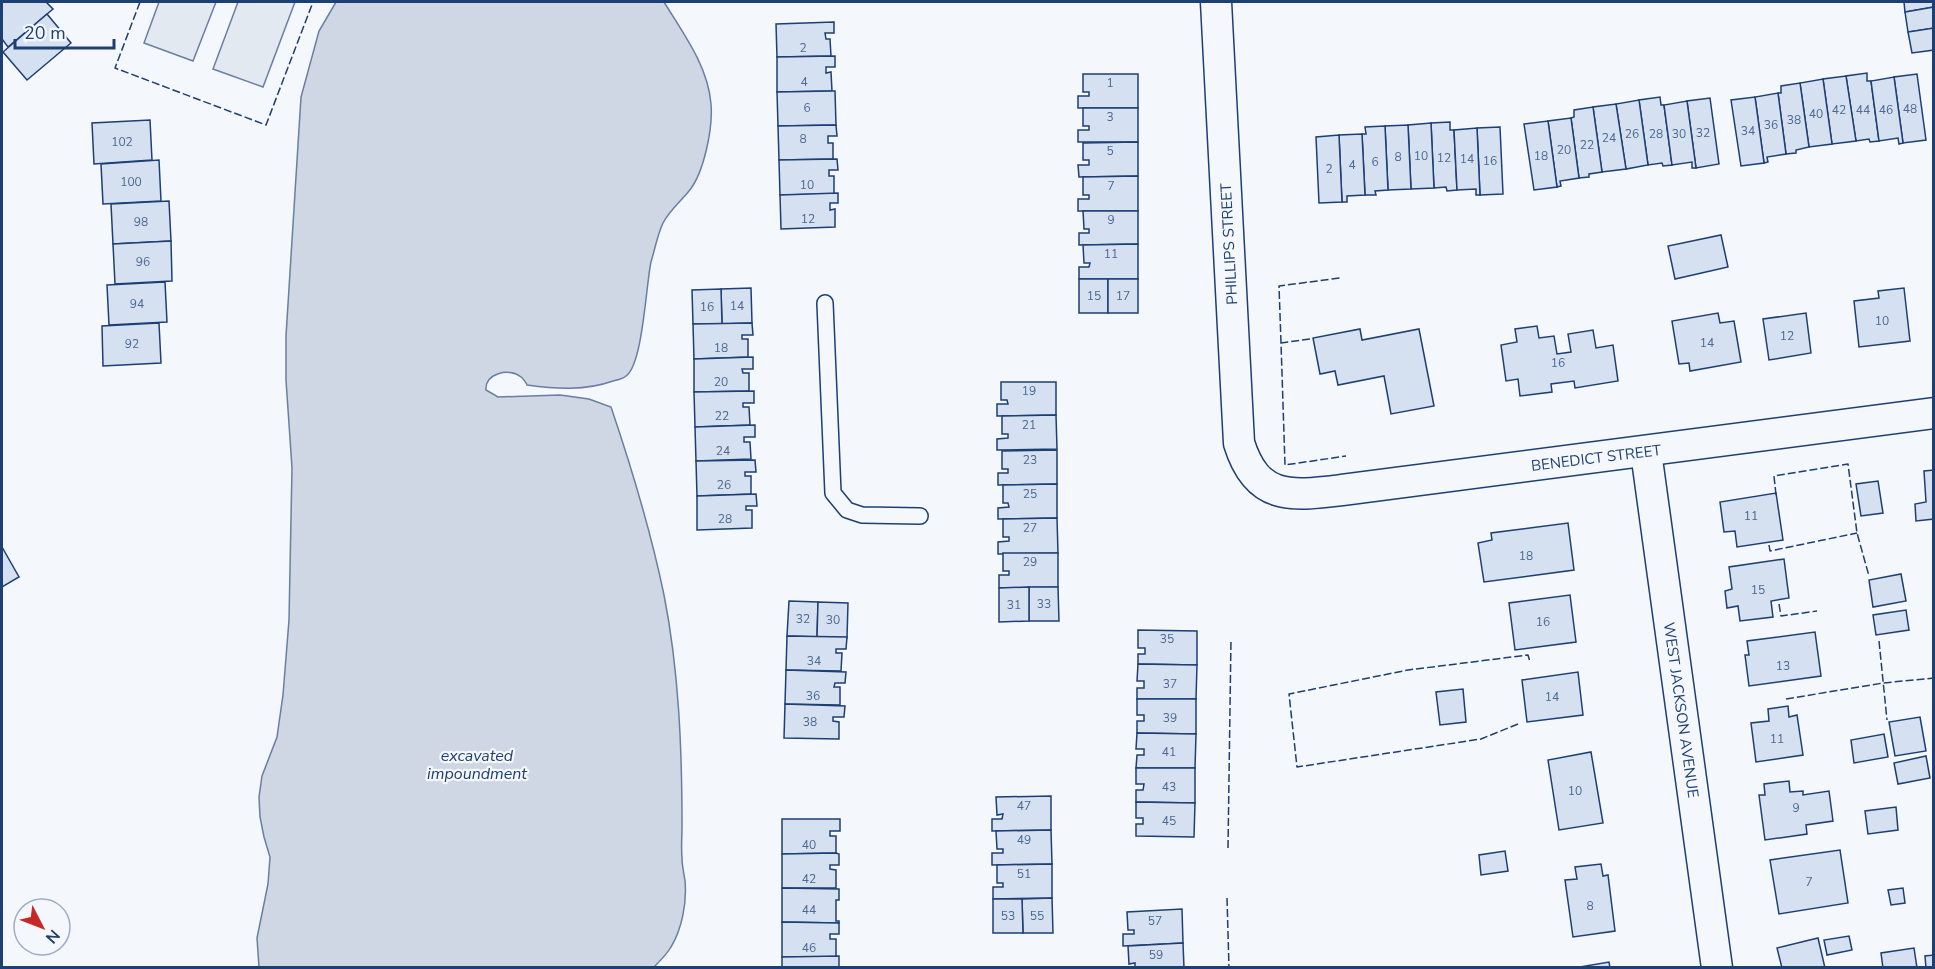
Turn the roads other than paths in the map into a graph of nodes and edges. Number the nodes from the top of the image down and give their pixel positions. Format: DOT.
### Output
graph roads {
  1 [pos="1216,2"];
  2 [pos="825,303"];
  3 [pos="1934,413"];
  4 [pos="1646,452"];
  5 [pos="1261,481"];
  6 [pos="921,516"];
  7 [pos="1717,968"];
  1 -- 5 [label="street, PHILLIPS STREET"];
  2 -- 6 [label="lane"];
  3 -- 4 [label="street, BENEDICT STREET"];
  4 -- 5 [label="street, BENEDICT STREET"];
  4 -- 7 [label="street, WEST JACKSON AVENUE"];
}
